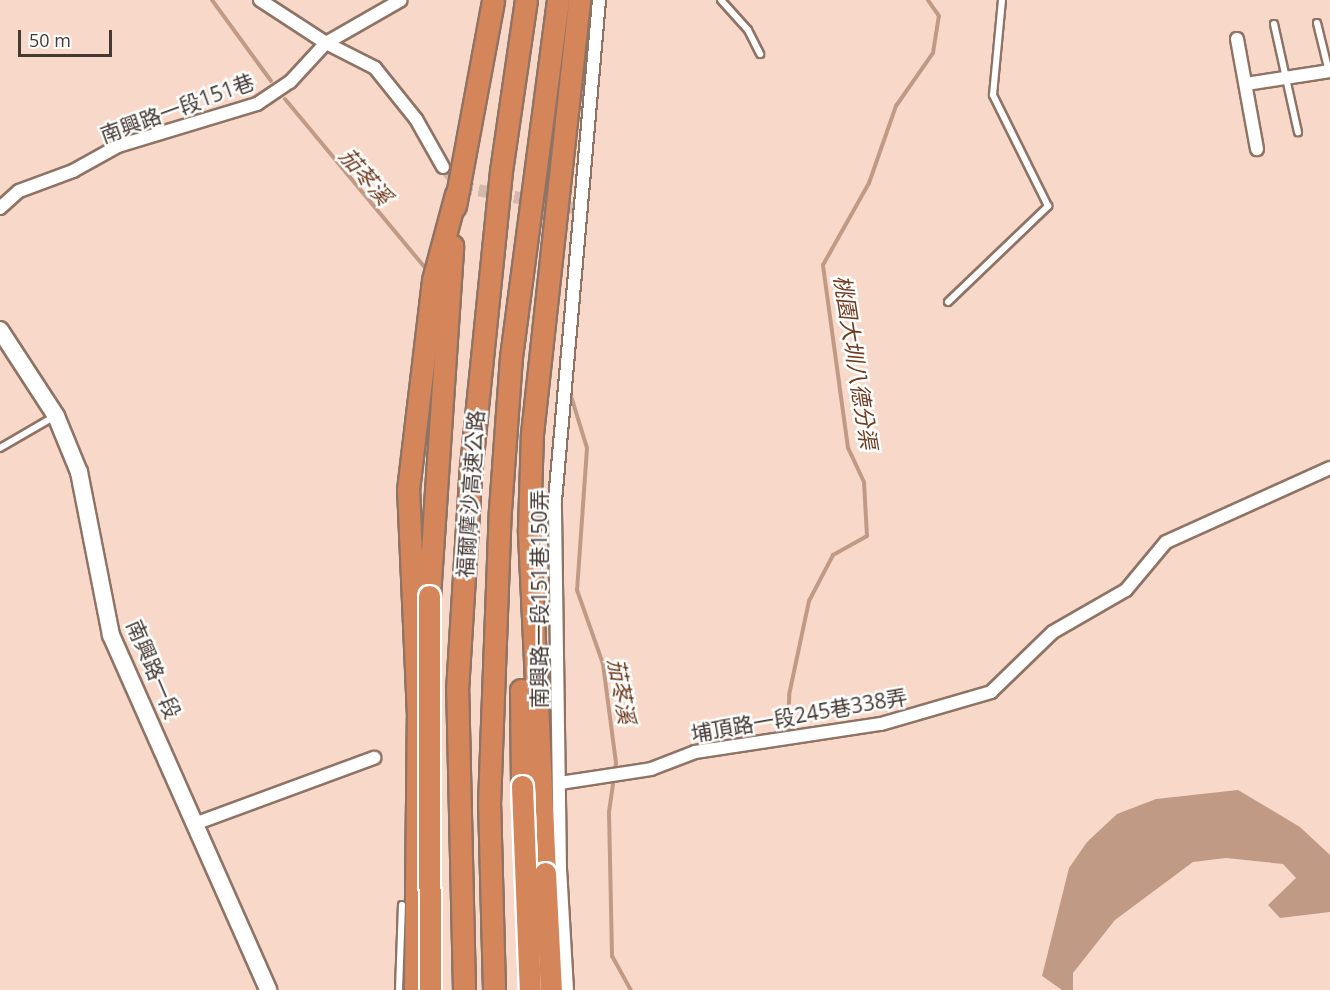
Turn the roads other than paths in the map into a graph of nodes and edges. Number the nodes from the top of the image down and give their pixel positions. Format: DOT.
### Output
graph roads {
  1 [pos="260,0"];
  2 [pos="401,0"];
  3 [pos="493,0"];
  4 [pos="526,0"];
  5 [pos="558,0"];
  6 [pos="579,0"];
  7 [pos="599,0"];
  8 [pos="721,0"];
  9 [pos="1002,0"];
  10 [pos="1317,23"];
  11 [pos="1274,24"];
  12 [pos="1237,39"];
  13 [pos="326,43"];
  14 [pos="760,54"];
  15 [pos="1330,73"];
  16 [pos="1286,78"];
  17 [pos="1246,84"];
  18 [pos="1298,132"];
  19 [pos="1257,149"];
  20 [pos="443,167"];
  21 [pos="456,194"];
  22 [pos="0,208"];
  23 [pos="948,302"];
  24 [pos="0,330"];
  25 [pos="56,416"];
  26 [pos="0,448"];
  27 [pos="1330,468"];
  28 [pos="529,528"];
  29 [pos="374,758"];
  30 [pos="560,783"];
  31 [pos="197,823"];
  32 [pos="402,905"];
  33 [pos="414,983"];
  34 [pos="268,990"];
  35 [pos="399,990"];
  36 [pos="430,990"];
  37 [pos="464,990"];
  38 [pos="494,990"];
  39 [pos="530,990"];
  40 [pos="550,990"];
  41 [pos="567,990"];
  1 -- 13 [label="street"];
  2 -- 13 [label="street, 南興路一段151巷"];
  3 -- 21 [label="highway"];
  4 -- 37 [label="highway, 福爾摩沙高速公路"];
  5 -- 38 [label="highway, 福爾摩沙高速公路"];
  6 -- 28 [label="highway"];
  7 -- 30 [label="street, 南興路一段151巷150弄"];
  8 -- 14 [label="lane"];
  9 -- 23 [label="lane"];
  10 -- 15 [label="lane"];
  11 -- 16 [label="lane"];
  12 -- 17 [label="street"];
  13 -- 20 [label="street"];
  13 -- 22 [label="street, 南興路一段151巷"];
  15 -- 16 [label="street"];
  16 -- 17 [label="street"];
  16 -- 18 [label="lane"];
  17 -- 19 [label="street"];
  21 -- 33 [label="highway"];
  21 -- 36 [label="highway, bridge"];
  24 -- 25 [label="street, 南興路一段"];
  25 -- 26 [label="lane"];
  25 -- 31 [label="street, 南興路一段"];
  27 -- 30 [label="street, 埔頂路一段245巷338弄"];
  28 -- 39 [label="highway, bridge"];
  28 -- 40 [label="highway, bridge"];
  29 -- 31 [label="street"];
  30 -- 41 [label="street, 南興路一段151巷150弄"];
  31 -- 34 [label="street, 南興路一段"];
  32 -- 35 [label="lane"];
}
